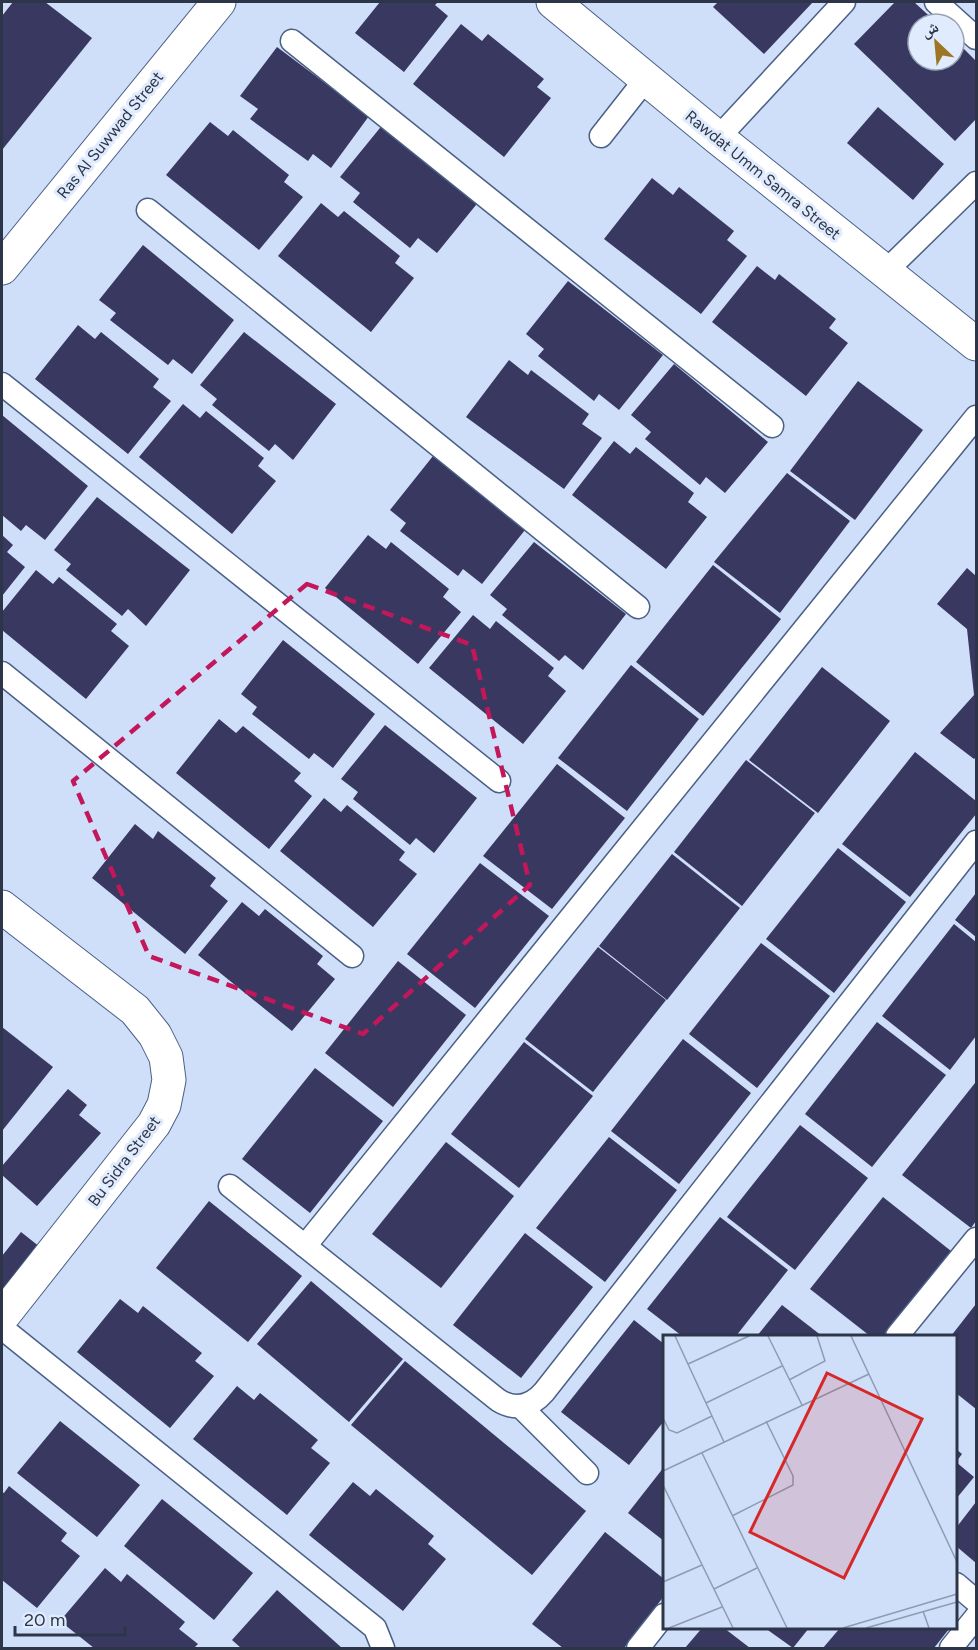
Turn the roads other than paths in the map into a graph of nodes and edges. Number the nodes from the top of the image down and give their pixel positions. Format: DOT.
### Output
graph roads {
  1 [pos="219,2"];
  2 [pos="553,2"];
  3 [pos="844,2"];
  4 [pos="936,2"];
  5 [pos="976,38"];
  6 [pos="292,41"];
  7 [pos="645,80"];
  8 [pos="601,136"];
  9 [pos="718,138"];
  10 [pos="976,183"];
  11 [pos="148,210"];
  12 [pos="2,268"];
  13 [pos="885,272"];
  14 [pos="976,344"];
  15 [pos="2,384"];
  16 [pos="976,417"];
  17 [pos="772,426"];
  18 [pos="638,607"];
  19 [pos="2,673"];
  20 [pos="499,781"];
  21 [pos="976,842"];
  22 [pos="2,907"];
  23 [pos="352,956"];
  24 [pos="230,1186"];
  25 [pos="976,1239"];
  26 [pos="304,1246"];
  27 [pos="2,1317"];
  28 [pos="2,1328"];
  29 [pos="898,1335"];
  30 [pos="520,1407"];
  31 [pos="587,1473"];
  32 [pos="957,1585"];
  33 [pos="976,1601"];
  34 [pos="663,1616"];
  35 [pos="976,1617"];
  36 [pos="383,1648"];
  37 [pos="638,1648"];
  38 [pos="951,1648"];
  1 -- 12 [label="street, Ras Al Suwwad Street"];
  2 -- 7 [label="street, Rawdat Umm Samra Street"];
  3 -- 9 [label="lane"];
  4 -- 5 [label="lane"];
  6 -- 17 [label="lane"];
  7 -- 8 [label="lane"];
  7 -- 9 [label="street, Rawdat Umm Samra Street"];
  9 -- 13 [label="street, Rawdat Umm Samra Street"];
  10 -- 13 [label="lane"];
  11 -- 18 [label="lane"];
  13 -- 14 [label="street, Rawdat Umm Samra Street"];
  15 -- 20 [label="lane"];
  16 -- 26 [label="lane"];
  19 -- 23 [label="lane"];
  21 -- 30 [label="lane"];
  22 -- 27 [label="street, Bu Sidra Street"];
  24 -- 26 [label="lane"];
  25 -- 29 [label="lane"];
  26 -- 30 [label="lane"];
  28 -- 36 [label="lane"];
  30 -- 31 [label="lane"];
  32 -- 33 [label="lane"];
  34 -- 37 [label="lane"];
  35 -- 38 [label="lane"];
}
